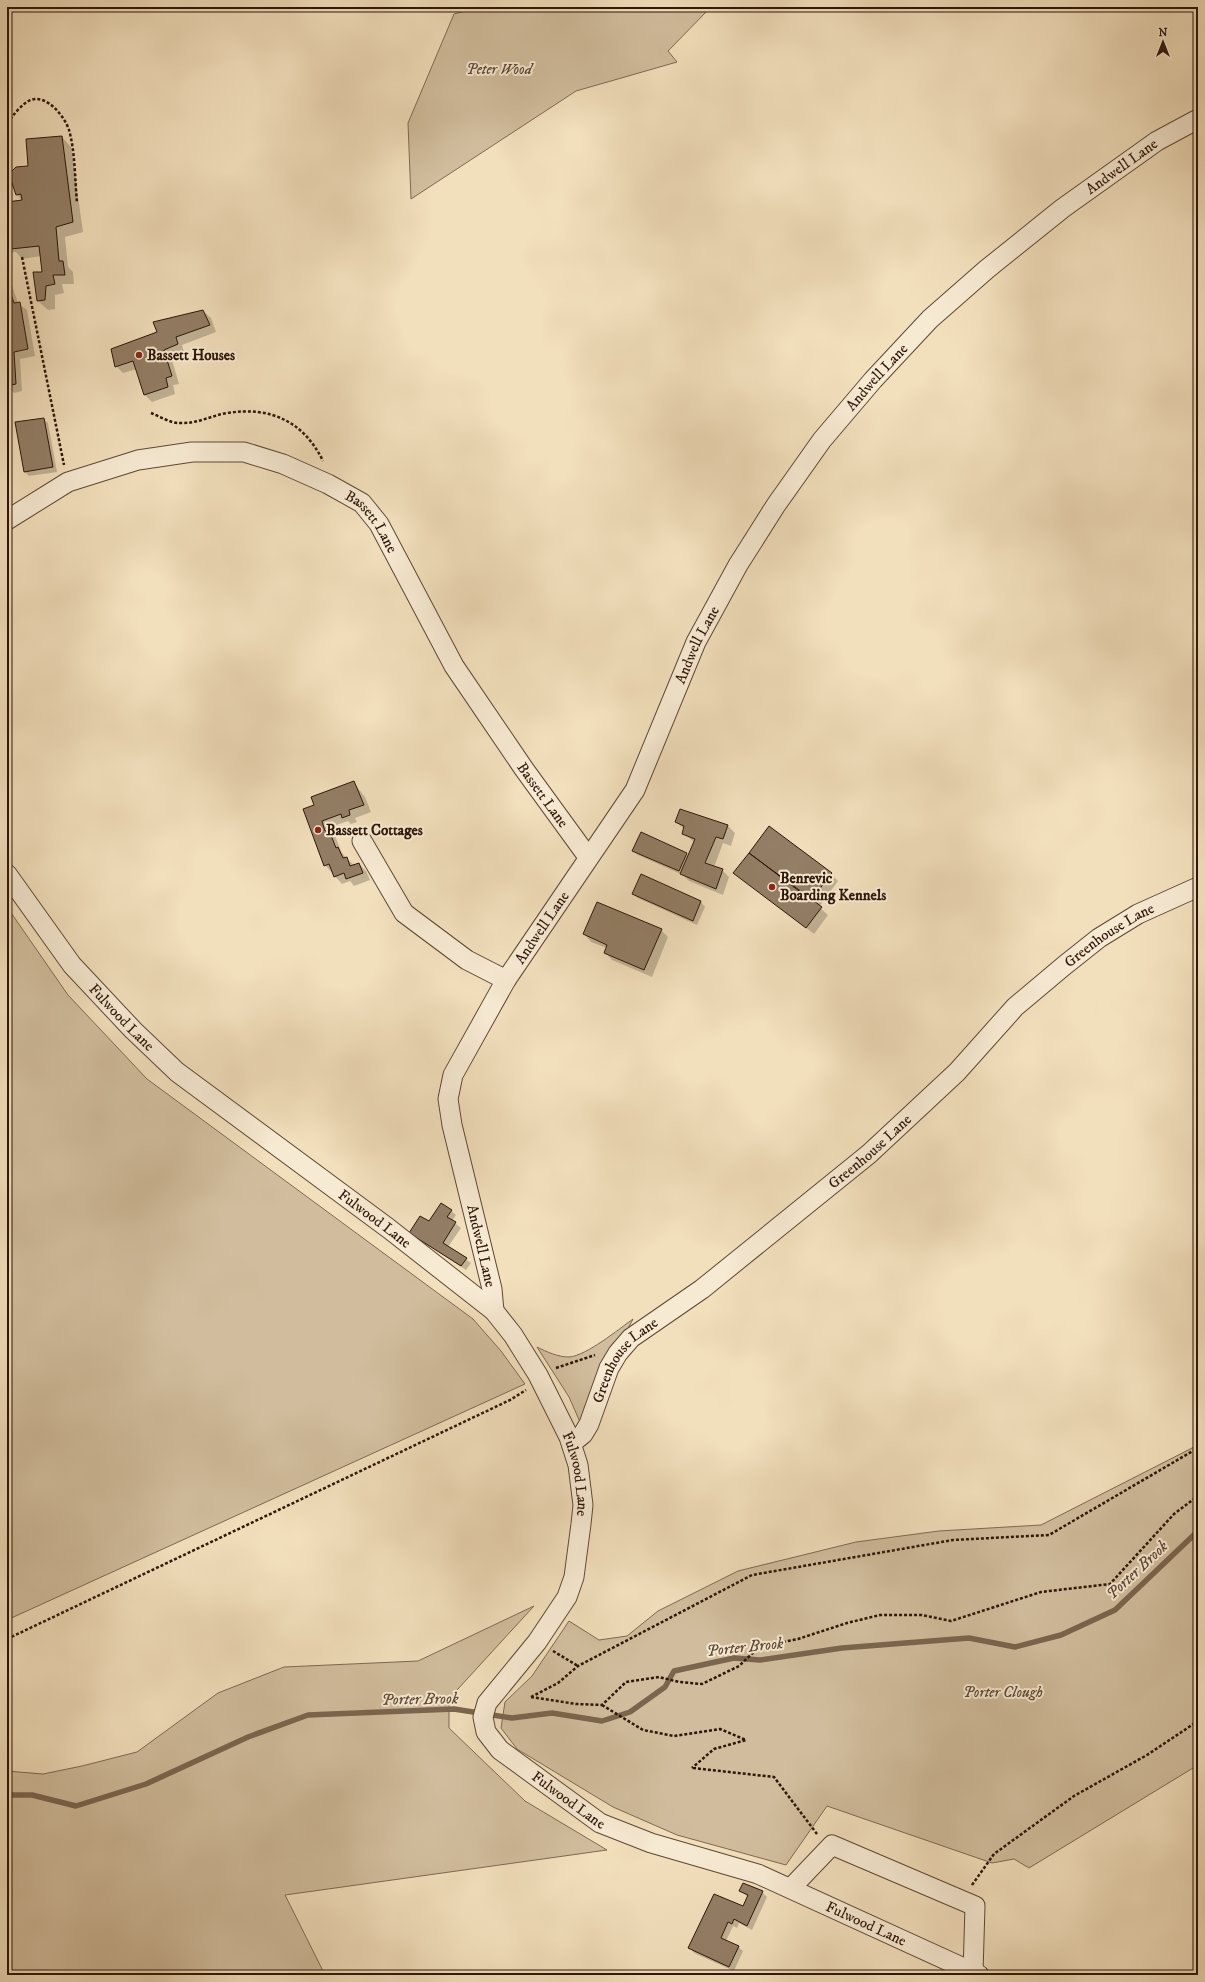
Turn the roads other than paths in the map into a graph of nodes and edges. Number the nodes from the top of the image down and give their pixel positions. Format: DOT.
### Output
graph roads {
  1 [pos="1198,119"];
  2 [pos="7,520"];
  3 [pos="362,841"];
  4 [pos="588,857"];
  5 [pos="7,874"];
  6 [pos="1198,887"];
  7 [pos="506,980"];
  8 [pos="494,1311"];
  9 [pos="572,1443"];
  10 [pos="791,1888"];
  11 [pos="976,1974"];
  1 -- 4 [label="street, Andwell Lane"];
  2 -- 4 [label="street, Bassett Lane"];
  3 -- 7 [label="street"];
  4 -- 7 [label="street, Andwell Lane"];
  5 -- 8 [label="street, Fulwood Lane"];
  6 -- 9 [label="street, Greenhouse Lane"];
  7 -- 8 [label="street, Andwell Lane"];
  8 -- 9 [label="street, Fulwood Lane"];
  9 -- 10 [label="street, Fulwood Lane"];
  10 -- 11 [label="street, Fulwood Lane"];
  10 -- 11 [label="street"];
}
